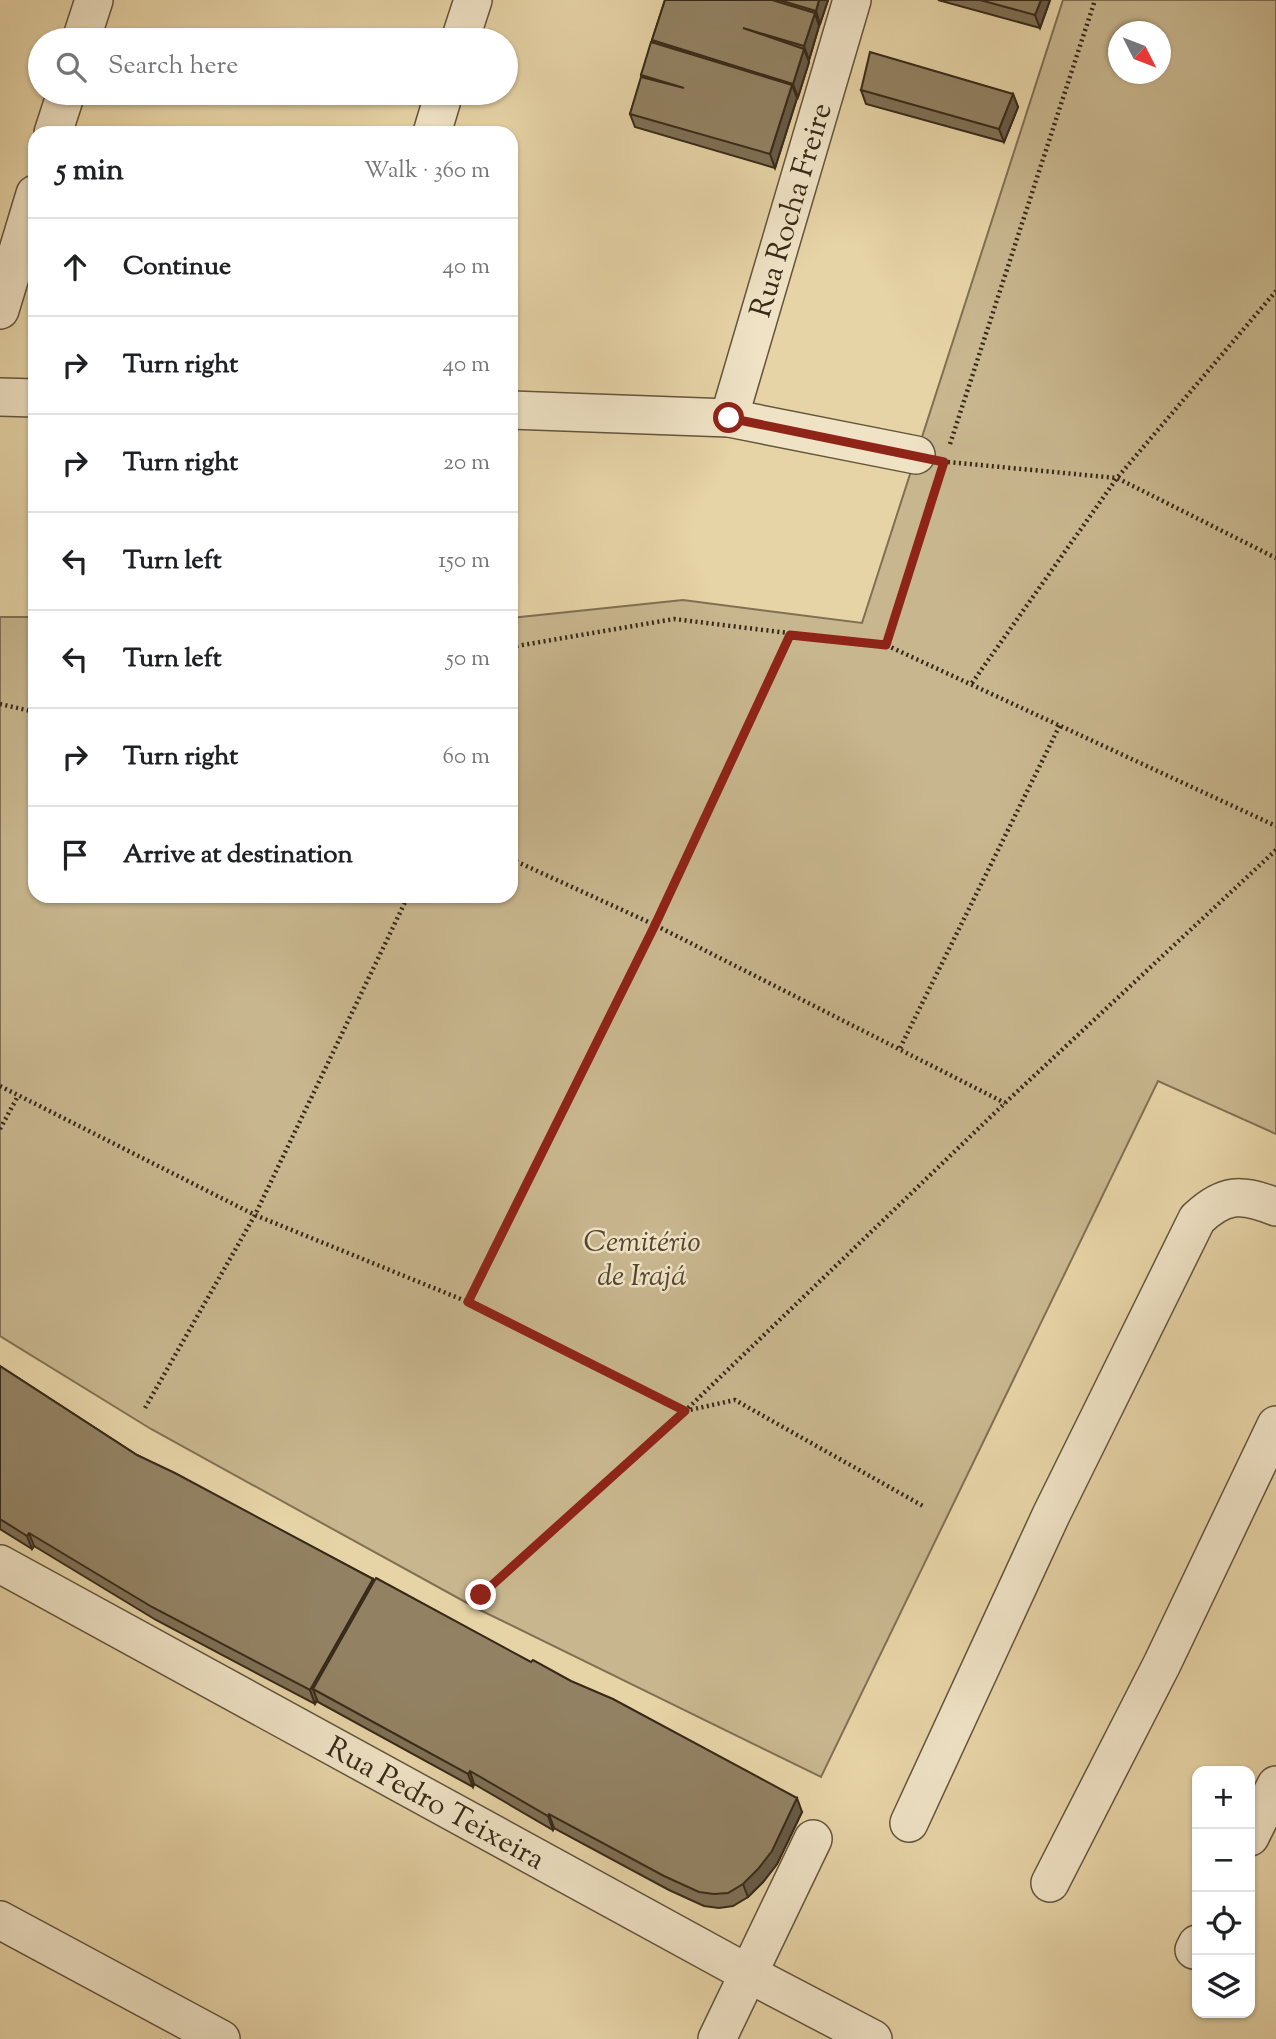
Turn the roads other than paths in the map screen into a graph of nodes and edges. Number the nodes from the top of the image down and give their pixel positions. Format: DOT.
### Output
graph roads {
  1 [pos="94,0"];
  2 [pos="473,0"];
  3 [pos="852,0"];
  4 [pos="85,28"];
  5 [pos="464,28"];
  6 [pos="62,105"];
  7 [pos="440,105"];
  8 [pos="55,126"];
  9 [pos="434,126"];
  10 [pos="28,217"];
  11 [pos="0,310"];
  12 [pos="0,397"];
  13 [pos="28,398"];
  14 [pos="518,410"];
  15 [pos="729,418"];
  16 [pos="930,458"];
  17 [pos="1276,1207"];
  18 [pos="1276,1425"];
  19 [pos="0,1564"];
  20 [pos="1276,1785"];
  21 [pos="909,1823"];
  22 [pos="1254,1829"];
  23 [pos="813,1839"];
  24 [pos="1050,1883"];
  25 [pos="0,1920"];
  26 [pos="749,1974"];
  27 [pos="221,2039"];
  28 [pos="717,2039"];
  29 [pos="873,2039"];
  1 -- 4 [label="street"];
  2 -- 5 [label="street"];
  3 -- 15 [label="street, Rua Rocha Freire"];
  6 -- 8 [label="street"];
  7 -- 9 [label="street"];
  10 -- 11 [label="street"];
  12 -- 13 [label="street"];
  14 -- 15 [label="street"];
  15 -- 16 [label="street"];
  17 -- 21 [label="street"];
  18 -- 24 [label="street"];
  19 -- 26 [label="street, Rua Pedro Teixeira"];
  20 -- 22 [label="street"];
  23 -- 26 [label="street"];
  25 -- 27 [label="street"];
  26 -- 28 [label="street"];
  26 -- 29 [label="street, Rua Pedro Teixeira"];
}
